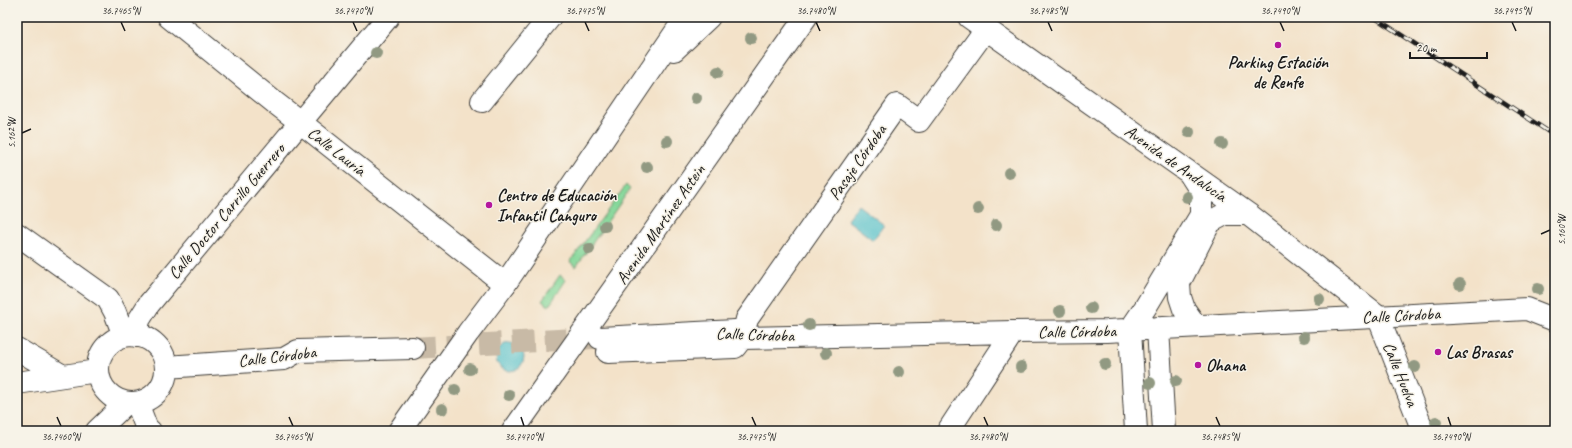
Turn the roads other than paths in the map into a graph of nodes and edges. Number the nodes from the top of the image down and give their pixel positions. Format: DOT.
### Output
graph roads {
  1 [pos="169,17"];
  2 [pos="388,17"];
  3 [pos="550,17"];
  4 [pos="686,17"];
  5 [pos="709,17"];
  6 [pos="806,17"];
  7 [pos="978,23"];
  8 [pos="648,74"];
  9 [pos="482,101"];
  10 [pos="300,122"];
  11 [pos="1190,173"];
  12 [pos="1248,214"];
  13 [pos="17,234"];
  14 [pos="505,284"];
  15 [pos="1378,316"];
  16 [pos="1555,320"];
  17 [pos="1196,326"];
  18 [pos="1158,328"];
  19 [pos="1130,330"];
  20 [pos="1013,332"];
  21 [pos="130,336"];
  22 [pos="742,338"];
  23 [pos="604,345"];
  24 [pos="413,348"];
  25 [pos="17,349"];
  26 [pos="166,367"];
  27 [pos="97,371"];
  28 [pos="63,376"];
  29 [pos="17,383"];
  30 [pos="132,403"];
  31 [pos="98,431"];
  32 [pos="150,431"];
  33 [pos="399,431"];
  34 [pos="513,431"];
  35 [pos="948,431"];
  36 [pos="1136,431"];
  37 [pos="1164,431"];
  38 [pos="1423,431"];
  1 -- 10 [label="street, Calle Lauría"];
  2 -- 10 [label="street, Calle Doctor Carrillo Guerrero"];
  3 -- 9 [label="street"];
  4 -- 8 [label="street"];
  5 -- 8 [label="street"];
  6 -- 34 [label="street, Avenida Martínez Astein"];
  7 -- 11 [label="street, Avenida de Andalucía"];
  7 -- 22 [label="street, Pasaje Córdoba"];
  8 -- 14 [label="street"];
  10 -- 14 [label="street, Calle Lauría"];
  10 -- 21 [label="street, Calle Doctor Carrillo Guerrero"];
  11 -- 12 [label="street, Avenida de Andalucía"];
  11 -- 19 [label="street"];
  12 -- 15 [label="street, Avenida de Andalucía"];
  12 -- 17 [label="street"];
  13 -- 21 [label="street"];
  14 -- 33 [label="street"];
  15 -- 16 [label="street, Calle Córdoba"];
  15 -- 17 [label="street, Calle Córdoba"];
  15 -- 38 [label="street, Calle Huelva"];
  17 -- 18 [label="street, Calle Córdoba"];
  18 -- 19 [label="street, Calle Córdoba"];
  18 -- 37 [label="street"];
  19 -- 20 [label="street, Calle Córdoba"];
  19 -- 36 [label="street"];
  20 -- 22 [label="street, Calle Córdoba"];
  20 -- 35 [label="street"];
  21 -- 26 [label="street"];
  21 -- 27 [label="street"];
  22 -- 23 [label="street, Calle Córdoba"];
  24 -- 26 [label="street, Calle Córdoba"];
  25 -- 28 [label="street"];
  26 -- 30 [label="street"];
  27 -- 28 [label="street"];
  27 -- 30 [label="street"];
  28 -- 29 [label="street"];
  30 -- 31 [label="street"];
  30 -- 32 [label="street"];
}
